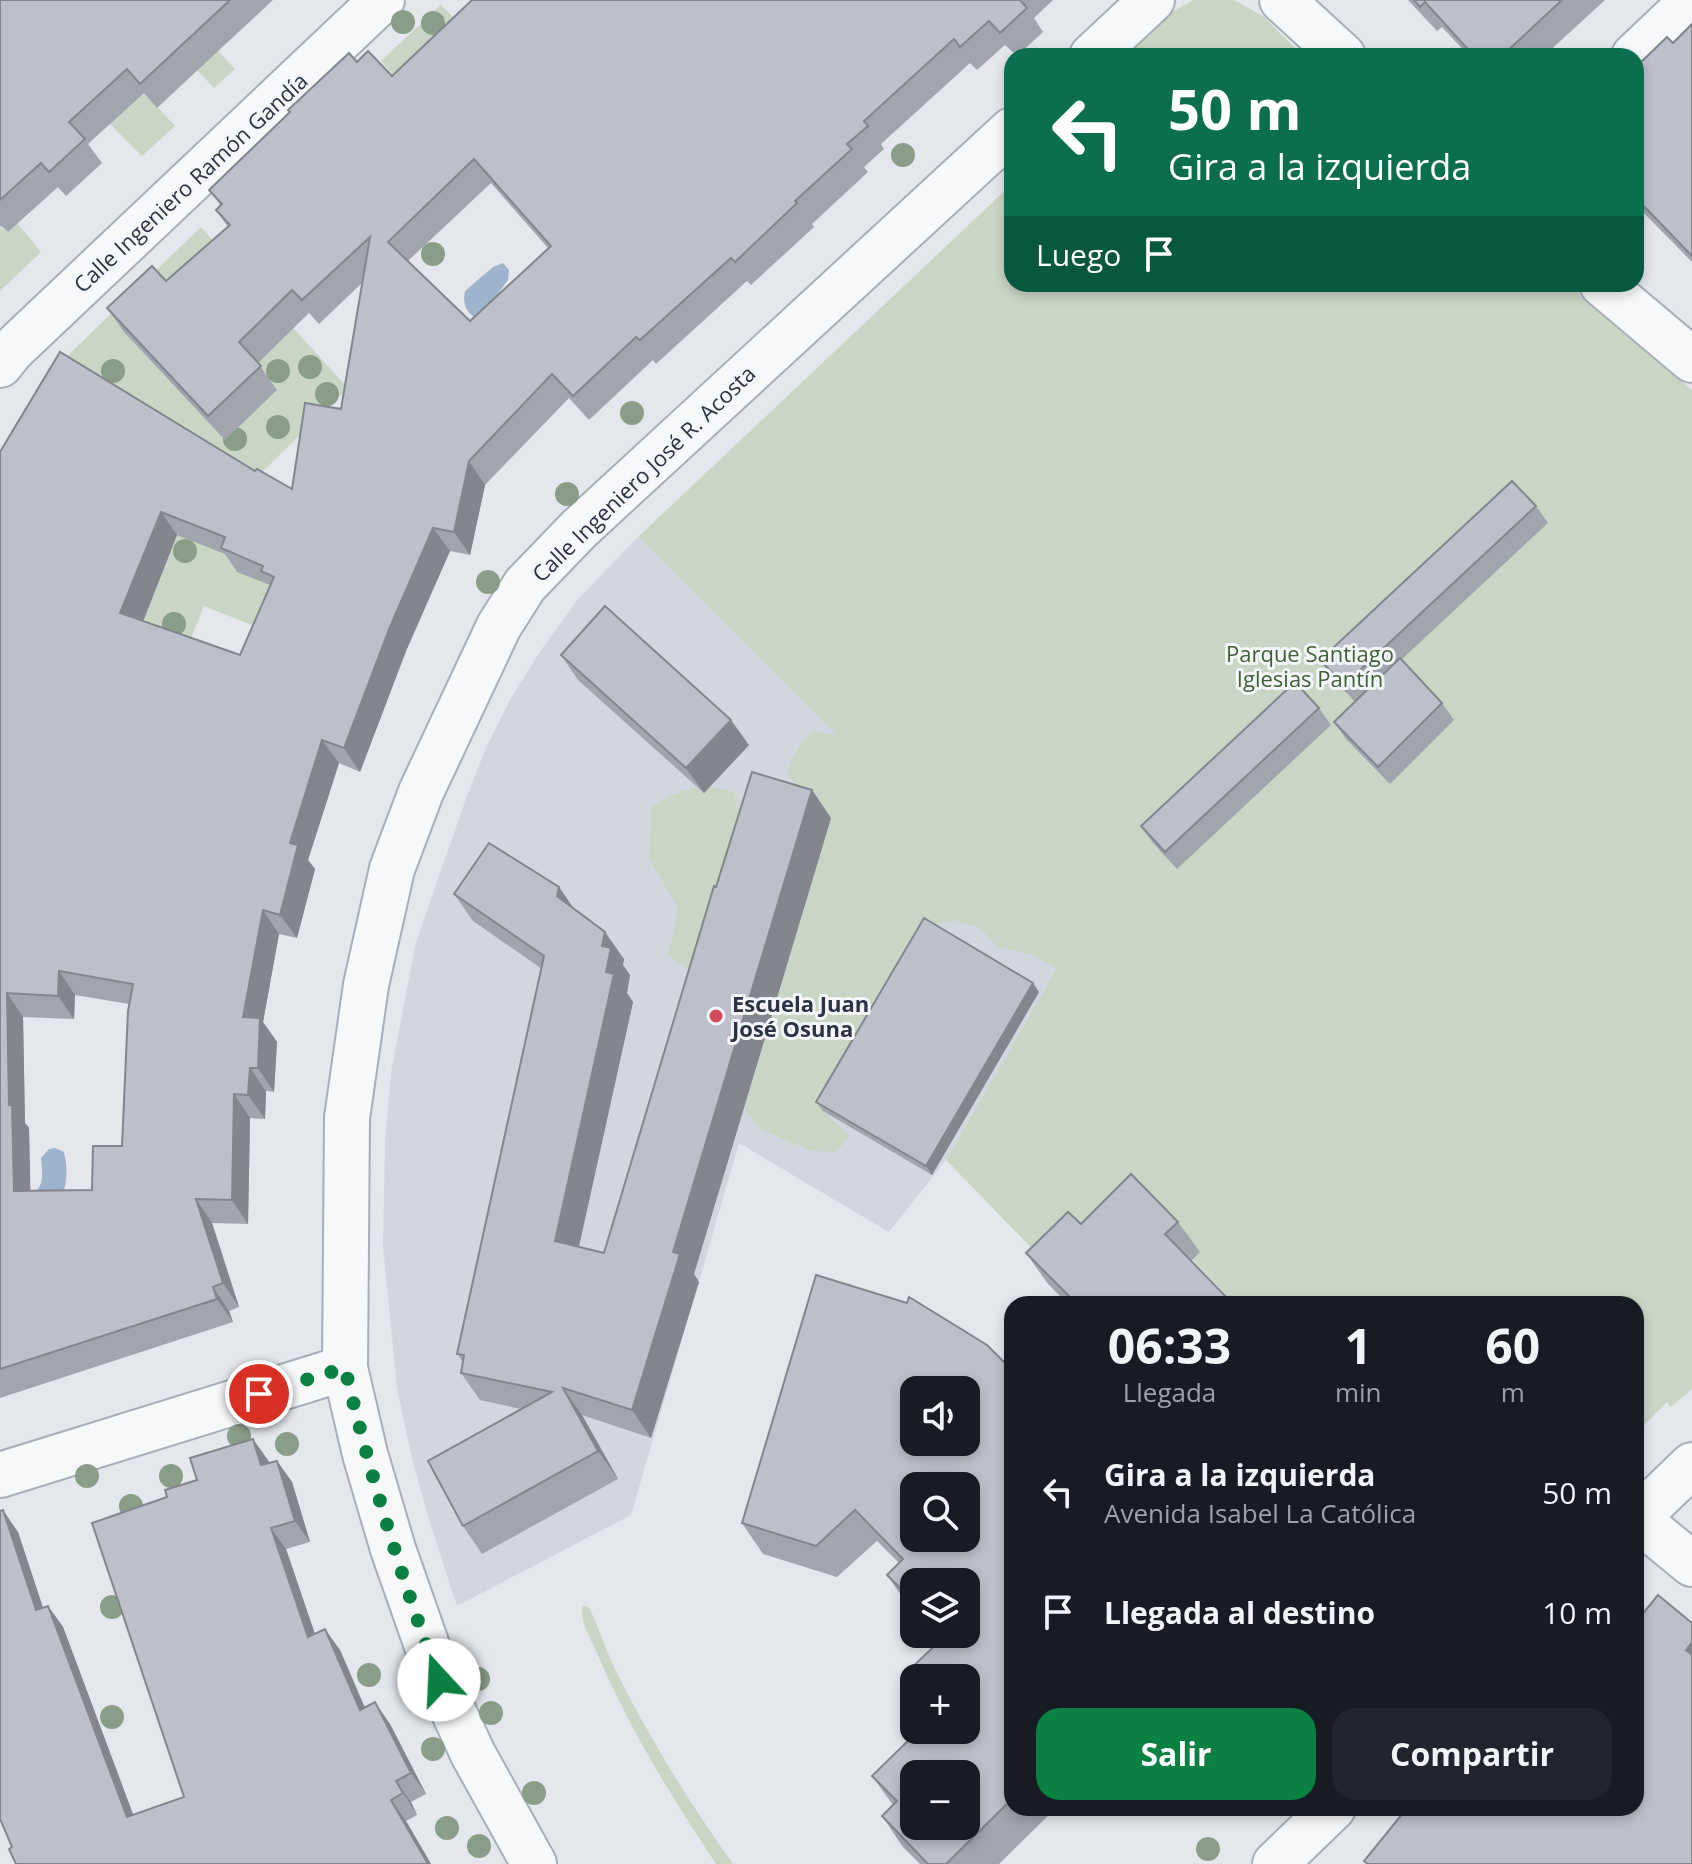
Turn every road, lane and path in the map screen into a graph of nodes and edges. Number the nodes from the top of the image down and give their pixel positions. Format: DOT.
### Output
graph roads {
  1 [pos="382,0"];
  2 [pos="1152,0"];
  3 [pos="1282,0"];
  4 [pos="1692,1"];
  5 [pos="1101,48"];
  6 [pos="1334,48"];
  7 [pos="1642,48"];
  8 [pos="1004,137"];
  9 [pos="1611,292"];
  10 [pos="1692,360"];
  11 [pos="0,365"];
  12 [pos="345,1368"];
  13 [pos="1692,1465"];
  14 [pos="0,1475"];
  15 [pos="1644,1510"];
  16 [pos="1644,1525"];
  17 [pos="1692,1564"];
  18 [pos="1325,1816"];
  19 [pos="534,1864"];
  20 [pos="1275,1864"];
  1 -- 11 [label="street, Calle Ingeniero Ramón Gandía"];
  2 -- 5 [label="street"];
  3 -- 6 [label="street"];
  4 -- 7 [label="street"];
  8 -- 12 [label="street, Calle Ingeniero José R. Acosta"];
  9 -- 10 [label="street"];
  12 -- 14 [label="street"];
  12 -- 19 [label="street, Calle Ingeniero José R. Acosta"];
  13 -- 15 [label="street"];
  16 -- 17 [label="street"];
  18 -- 20 [label="street"];
}
